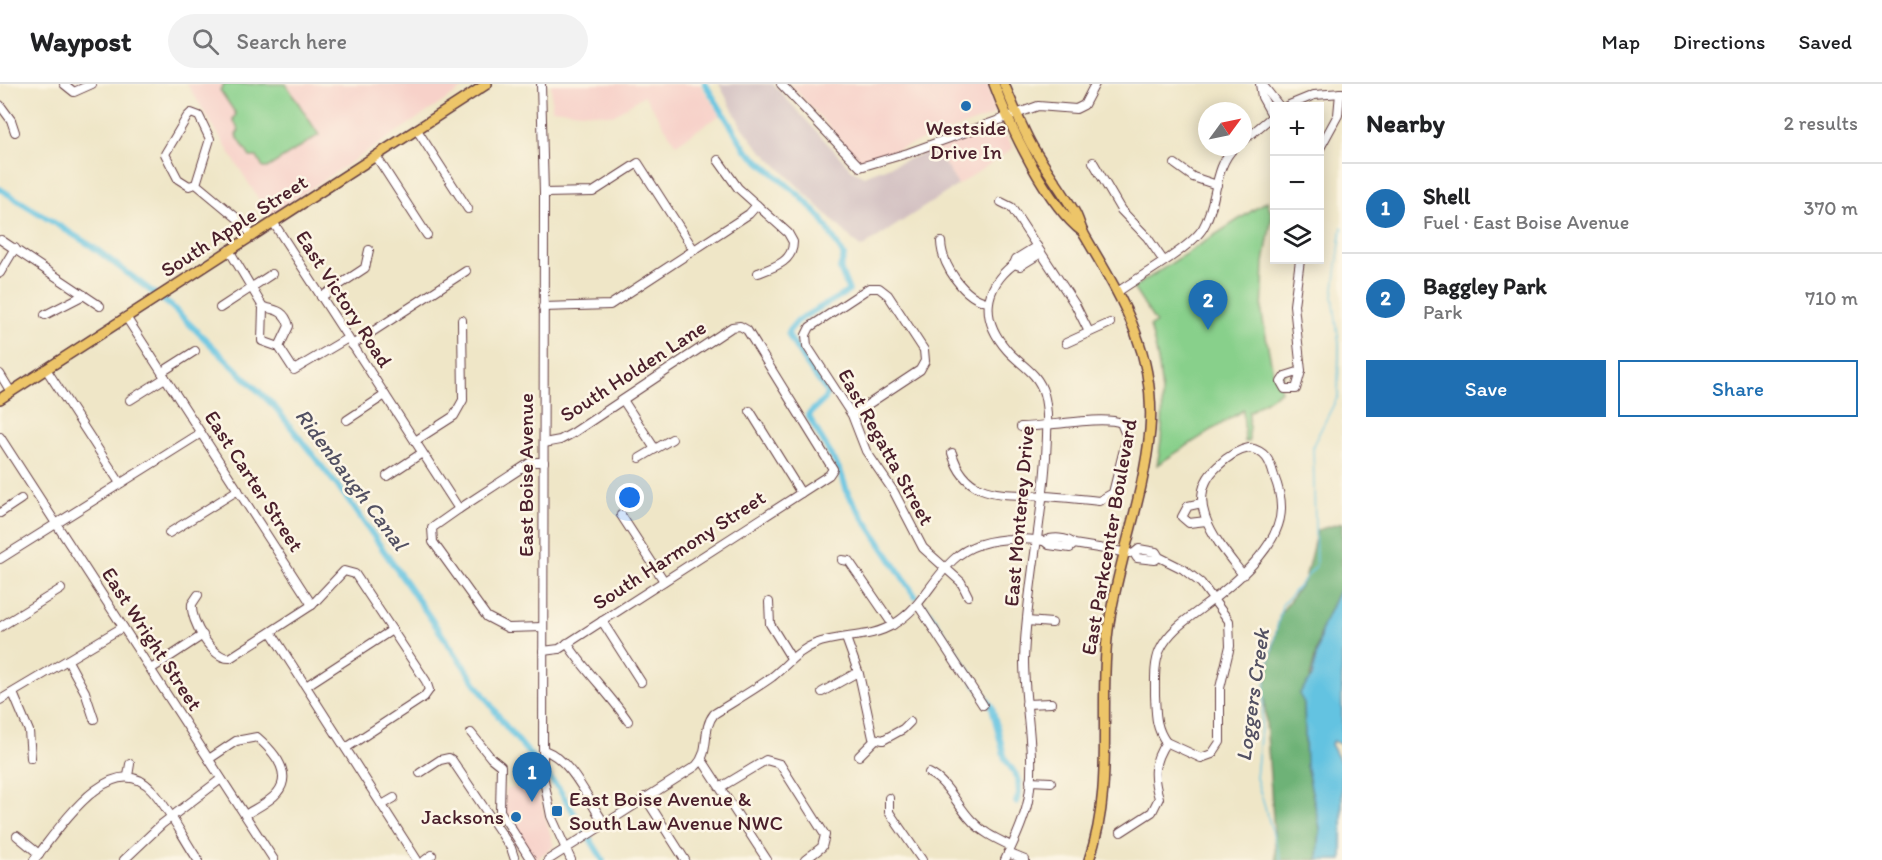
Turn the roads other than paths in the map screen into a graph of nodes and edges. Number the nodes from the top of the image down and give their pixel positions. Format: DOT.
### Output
graph roads {
  1 [pos="64,84"];
  2 [pos="92,84"];
  3 [pos="487,84"];
  4 [pos="541,84"];
  5 [pos="782,84"];
  6 [pos="994,84"];
  7 [pos="1004,84"];
  8 [pos="1095,84"];
  9 [pos="1261,84"];
  10 [pos="1341,93"];
  11 [pos="1273,97"];
  12 [pos="1265,102"];
  13 [pos="1276,102"];
  14 [pos="1295,102"];
  15 [pos="0,105"];
  16 [pos="1270,110"];
  17 [pos="1017,114"];
  18 [pos="1007,118"];
  19 [pos="1270,119"];
  20 [pos="417,130"];
  21 [pos="15,132"];
  22 [pos="1252,134"];
  23 [pos="1324,141"];
  24 [pos="376,156"];
  25 [pos="1228,156"];
  26 [pos="718,160"];
  27 [pos="1093,162"];
  28 [pos="1175,164"];
  29 [pos="196,184"];
  30 [pos="1217,185"];
  31 [pos="544,193"];
  32 [pos="1001,202"];
  33 [pos="757,205"];
  34 [pos="468,209"];
  35 [pos="273,222"];
  36 [pos="1083,233"];
  37 [pos="427,235"];
  38 [pos="252,236"];
  39 [pos="0,240"];
  40 [pos="941,242"];
  41 [pos="15,248"];
  42 [pos="1039,249"];
  43 [pos="229,250"];
  44 [pos="369,250"];
  45 [pos="694,250"];
  46 [pos="1163,260"];
  47 [pos="1299,264"];
  48 [pos="466,271"];
  49 [pos="0,273"];
  50 [pos="758,273"];
  51 [pos="272,274"];
  52 [pos="251,288"];
  53 [pos="1119,291"];
  54 [pos="84,295"];
  55 [pos="321,297"];
  56 [pos="988,302"];
  57 [pos="100,306"];
  58 [pos="262,307"];
  59 [pos="543,307"];
  60 [pos="220,308"];
  61 [pos="45,315"];
  62 [pos="126,317"];
  63 [pos="462,320"];
  64 [pos="1110,323"];
  65 [pos="1089,332"];
  66 [pos="350,341"];
  67 [pos="1066,342"];
  68 [pos="279,347"];
  69 [pos="195,351"];
  70 [pos="46,369"];
  71 [pos="1301,371"];
  72 [pos="0,374"];
  73 [pos="163,375"];
  74 [pos="11,392"];
  75 [pos="385,395"];
  76 [pos="0,399"];
  77 [pos="130,400"];
  78 [pos="623,400"];
  79 [pos="750,411"];
  80 [pos="852,415"];
  81 [pos="347,420"];
  82 [pos="1021,427"];
  83 [pos="1046,427"];
  84 [pos="201,433"];
  85 [pos="0,437"];
  86 [pos="672,439"];
  87 [pos="415,441"];
  88 [pos="544,443"];
  89 [pos="655,449"];
  90 [pos="422,453"];
  91 [pos="952,453"];
  92 [pos="640,458"];
  93 [pos="544,462"];
  94 [pos="832,472"];
  95 [pos="387,476"];
  96 [pos="120,483"];
  97 [pos="237,490"];
  98 [pos="801,493"];
  99 [pos="1044,496"];
  100 [pos="21,500"];
  101 [pos="1202,503"];
  102 [pos="459,509"];
  103 [pos="0,513"];
  104 [pos="621,515"];
  105 [pos="1206,521"];
  106 [pos="56,523"];
  107 [pos="169,533"];
  108 [pos="1040,540"];
  109 [pos="1129,553"];
  110 [pos="0,558"];
  111 [pos="842,560"];
  112 [pos="945,569"];
  113 [pos="1243,575"];
  114 [pos="664,581"];
  115 [pos="61,589"];
  116 [pos="198,595"];
  117 [pos="968,596"];
  118 [pos="1214,599"];
  119 [pos="769,602"];
  120 [pos="312,604"];
  121 [pos="918,605"];
  122 [pos="602,621"];
  123 [pos="1027,621"];
  124 [pos="1,624"];
  125 [pos="1052,624"];
  126 [pos="893,625"];
  127 [pos="123,627"];
  128 [pos="543,627"];
  129 [pos="392,630"];
  130 [pos="271,632"];
  131 [pos="203,635"];
  132 [pos="846,638"];
  133 [pos="567,643"];
  134 [pos="543,651"];
  135 [pos="791,658"];
  136 [pos="68,661"];
  137 [pos="151,669"];
  138 [pos="858,672"];
  139 [pos="641,682"];
  140 [pos="306,686"];
  141 [pos="822,692"];
  142 [pos="13,693"];
  143 [pos="0,700"];
  144 [pos="1052,703"];
  145 [pos="1026,704"];
  146 [pos="983,705"];
  147 [pos="94,719"];
  148 [pos="628,721"];
  149 [pos="910,722"];
  150 [pos="471,733"];
  151 [pos="875,740"];
  152 [pos="1166,742"];
  153 [pos="346,748"];
  154 [pos="544,750"];
  155 [pos="859,756"];
  156 [pos="31,758"];
  157 [pos="209,759"];
  158 [pos="702,760"];
  159 [pos="130,764"];
  160 [pos="420,773"];
  161 [pos="929,773"];
  162 [pos="128,776"];
  163 [pos="221,779"];
  164 [pos="1030,781"];
  165 [pos="1051,782"];
  166 [pos="721,787"];
  167 [pos="645,797"];
  168 [pos="394,798"];
  169 [pos="890,798"];
  170 [pos="382,805"];
  171 [pos="245,815"];
  172 [pos="170,818"];
  173 [pos="604,823"];
  174 [pos="1121,832"];
  175 [pos="17,836"];
  176 [pos="564,849"];
  177 [pos="1008,853"];
  178 [pos="37,857"];
  179 [pos="682,859"];
  180 [pos="124,860"];
  181 [pos="198,860"];
  182 [pos="274,860"];
  183 [pos="417,860"];
  184 [pos="515,860"];
  185 [pos="531,860"];
  186 [pos="548,860"];
  187 [pos="571,860"];
  188 [pos="767,860"];
  189 [pos="805,860"];
  190 [pos="922,860"];
  191 [pos="1025,860"];
  192 [pos="1089,860"];
  1 -- 2 [label="street"];
  3 -- 20 [label="main road, South Apple Street"];
  4 -- 31 [label="street, East Boise Avenue"];
  5 -- 18 [label="street"];
  6 -- 18 [label="main road, East Parkcenter Boulevard"];
  7 -- 17 [label="main road, East Parkcenter Boulevard"];
  8 -- 17 [label="street"];
  9 -- 11 [label="street"];
  9 -- 12 [label="street"];
  10 -- 14 [label="street"];
  10 -- 23 [label="street"];
  11 -- 12 [label="street"];
  11 -- 13 [label="street"];
  12 -- 16 [label="street"];
  15 -- 21 [label="street"];
  17 -- 18 [label="street"];
  17 -- 36 [label="main road, East Parkcenter Boulevard"];
  18 -- 36 [label="main road, East Parkcenter Boulevard"];
  19 -- 22 [label="street"];
  20 -- 24 [label="main road, South Apple Street"];
  20 -- 34 [label="street"];
  24 -- 35 [label="main road, South Apple Street"];
  24 -- 37 [label="street"];
  25 -- 30 [label="street"];
  26 -- 33 [label="street"];
  27 -- 46 [label="street"];
  28 -- 30 [label="street"];
  29 -- 29 [label="street"];
  29 -- 38 [label="street"];
  30 -- 46 [label="street"];
  31 -- 45 [label="street"];
  31 -- 59 [label="street, East Boise Avenue"];
  32 -- 42 [label="street"];
  33 -- 45 [label="street"];
  33 -- 50 [label="street"];
  35 -- 38 [label="main road, South Apple Street"];
  35 -- 55 [label="street, East Victory Road"];
  36 -- 53 [label="main road, East Parkcenter Boulevard"];
  38 -- 43 [label="main road, South Apple Street"];
  39 -- 41 [label="street"];
  40 -- 56 [label="street"];
  41 -- 49 [label="street"];
  41 -- 54 [label="street"];
  42 -- 56 [label="street"];
  42 -- 65 [label="street"];
  43 -- 52 [label="street"];
  43 -- 62 [label="main road, South Apple Street"];
  44 -- 55 [label="street"];
  45 -- 59 [label="street"];
  46 -- 53 [label="street"];
  47 -- 71 [label="street"];
  48 -- 66 [label="street"];
  51 -- 52 [label="street"];
  52 -- 58 [label="street"];
  52 -- 60 [label="street"];
  53 -- 109 [label="main road, East Parkcenter Boulevard"];
  54 -- 57 [label="street"];
  54 -- 61 [label="street"];
  55 -- 66 [label="street, East Victory Road"];
  56 -- 83 [label="street, East Monterey Drive"];
  58 -- 68 [label="street"];
  58 -- 68 [label="street"];
  59 -- 88 [label="street, East Boise Avenue"];
  62 -- 70 [label="main road, South Apple Street"];
  62 -- 73 [label="street, East Carter Street"];
  63 -- 87 [label="street"];
  64 -- 65 [label="street"];
  65 -- 67 [label="street"];
  66 -- 68 [label="street"];
  66 -- 75 [label="street, East Victory Road"];
  69 -- 73 [label="street"];
  70 -- 74 [label="main road, South Apple Street"];
  70 -- 96 [label="street"];
  72 -- 74 [label="street"];
  73 -- 77 [label="street"];
  73 -- 84 [label="street, East Carter Street"];
  74 -- 76 [label="main road, South Apple Street"];
  75 -- 81 [label="street, East Victory Road"];
  75 -- 87 [label="street, East Victory Road"];
  78 -- 88 [label="street, South Holden Lane"];
  78 -- 89 [label="street"];
  78 -- 94 [label="street, South Holden Lane"];
  79 -- 98 [label="street"];
  80 -- 80 [label="street, East Regatta Street"];
  80 -- 112 [label="street, East Regatta Street"];
  82 -- 83 [label="street"];
  83 -- 99 [label="street, East Monterey Drive"];
  83 -- 99 [label="street"];
  84 -- 96 [label="street"];
  84 -- 97 [label="street, East Carter Street"];
  85 -- 106 [label="street, East Wright Street"];
  86 -- 89 [label="street"];
  87 -- 90 [label="street, East Victory Road"];
  88 -- 93 [label="street, East Boise Avenue"];
  89 -- 92 [label="street"];
  90 -- 95 [label="street"];
  90 -- 102 [label="street, East Victory Road"];
  91 -- 99 [label="street"];
  93 -- 102 [label="street"];
  93 -- 128 [label="street, East Boise Avenue"];
  94 -- 98 [label="street, South Harmony Street"];
  96 -- 106 [label="street"];
  97 -- 107 [label="street"];
  97 -- 120 [label="street, East Carter Street"];
  98 -- 114 [label="street, South Harmony Street"];
  99 -- 108 [label="street, East Monterey Drive"];
  100 -- 103 [label="street"];
  101 -- 105 [label="street"];
  101 -- 105 [label="street"];
  101 -- 113 [label="street"];
  102 -- 128 [label="street"];
  104 -- 114 [label="street"];
  105 -- 113 [label="street"];
  106 -- 110 [label="street"];
  106 -- 127 [label="street, East Wright Street"];
  108 -- 109 [label="street"];
  108 -- 112 [label="street"];
  108 -- 123 [label="street, East Monterey Drive"];
  109 -- 118 [label="street"];
  109 -- 192 [label="main road, East Parkcenter Boulevard"];
  111 -- 126 [label="street"];
  112 -- 117 [label="street, East Regatta Street"];
  112 -- 121 [label="street"];
  113 -- 118 [label="street"];
  114 -- 122 [label="street, South Harmony Street"];
  115 -- 124 [label="street"];
  116 -- 131 [label="street"];
  118 -- 152 [label="street"];
  118 -- 152 [label="street"];
  119 -- 135 [label="street"];
  120 -- 129 [label="street"];
  120 -- 130 [label="street"];
  121 -- 126 [label="street"];
  121 -- 146 [label="street"];
  122 -- 133 [label="street, South Harmony Street"];
  122 -- 139 [label="street"];
  123 -- 125 [label="street, East Monterey Drive"];
  123 -- 145 [label="street, East Monterey Drive"];
  126 -- 132 [label="street"];
  127 -- 136 [label="street"];
  127 -- 137 [label="street, East Wright Street"];
  128 -- 134 [label="street, East Boise Avenue"];
  129 -- 140 [label="street"];
  129 -- 153 [label="street"];
  130 -- 131 [label="street"];
  130 -- 140 [label="street"];
  131 -- 137 [label="street"];
  132 -- 135 [label="street"];
  132 -- 138 [label="street"];
  133 -- 134 [label="street, South Harmony Street"];
  133 -- 148 [label="street"];
  134 -- 154 [label="street, East Boise Avenue"];
  135 -- 158 [label="street"];
  136 -- 142 [label="street"];
  136 -- 147 [label="street"];
  137 -- 157 [label="street, East Wright Street"];
  138 -- 141 [label="street"];
  138 -- 151 [label="street"];
  140 -- 153 [label="street"];
  142 -- 143 [label="street"];
  142 -- 156 [label="street"];
  144 -- 145 [label="street"];
  145 -- 164 [label="street, East Monterey Drive"];
  149 -- 151 [label="street"];
  150 -- 185 [label="street"];
  151 -- 155 [label="street"];
  152 -- 174 [label="street"];
  153 -- 170 [label="street"];
  154 -- 173 [label="street"];
  154 -- 176 [label="street, East Boise Avenue"];
  157 -- 163 [label="street, East Wright Street"];
  157 -- 171 [label="street"];
  158 -- 166 [label="street"];
  158 -- 167 [label="street"];
  159 -- 162 [label="street"];
  160 -- 184 [label="street"];
  161 -- 177 [label="street"];
  162 -- 172 [label="street"];
  162 -- 178 [label="street"];
  163 -- 171 [label="street, East Wright Street"];
  163 -- 172 [label="street"];
  164 -- 165 [label="street"];
  164 -- 177 [label="street, East Monterey Drive"];
  166 -- 188 [label="street"];
  166 -- 189 [label="street"];
  167 -- 173 [label="street"];
  167 -- 179 [label="street"];
  168 -- 170 [label="street"];
  169 -- 190 [label="street"];
  170 -- 183 [label="street"];
  171 -- 182 [label="street, East Wright Street"];
  172 -- 180 [label="street"];
  172 -- 181 [label="street"];
  173 -- 176 [label="street"];
  175 -- 178 [label="street"];
  176 -- 186 [label="street"];
  176 -- 187 [label="street, East Boise Avenue"];
  177 -- 191 [label="street"];
}
